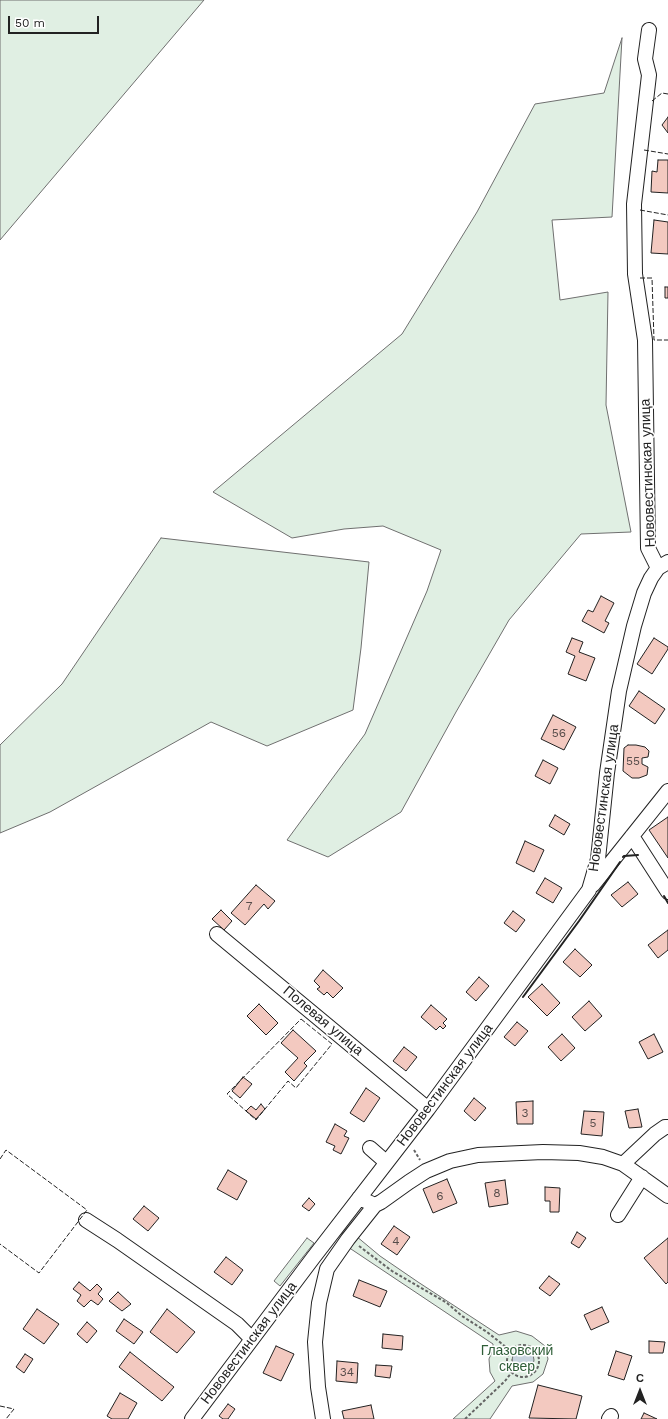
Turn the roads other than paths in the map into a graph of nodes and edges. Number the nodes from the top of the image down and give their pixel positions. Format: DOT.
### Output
graph roads {
  1 [pos="649,30"];
  2 [pos="663,565"];
  3 [pos="668,791"];
  4 [pos="632,836"];
  5 [pos="589,890"];
  6 [pos="668,892"];
  7 [pos="217,934"];
  8 [pos="428,1109"];
  9 [pos="668,1126"];
  10 [pos="370,1148"];
  11 [pos="386,1162"];
  12 [pos="623,1164"];
  13 [pos="642,1177"];
  14 [pos="668,1196"];
  15 [pos="359,1198"];
  16 [pos="375,1205"];
  17 [pos="618,1215"];
  18 [pos="86,1220"];
  19 [pos="313,1258"];
  20 [pos="327,1269"];
  21 [pos="252,1339"];
  22 [pos="192,1419"];
  23 [pos="324,1419"];
  1 -- 2 [label="street, Нововестинская улица"];
  2 -- 5 [label="street, Нововестинская улица"];
  3 -- 4 [label="street"];
  4 -- 5 [label="street"];
  4 -- 6 [label="street"];
  5 -- 8 [label="street, Нововестинская улица"];
  7 -- 8 [label="street, Полевая улица"];
  8 -- 11 [label="street, Нововестинская улица"];
  9 -- 12 [label="street"];
  10 -- 11 [label="street"];
  11 -- 15 [label="street, Нововестинская улица"];
  12 -- 13 [label="street"];
  12 -- 16 [label="street"];
  13 -- 14 [label="street"];
  13 -- 17 [label="street"];
  15 -- 16 [label="street"];
  15 -- 19 [label="street, Нововестинская улица"];
  16 -- 20 [label="street"];
  18 -- 21 [label="street"];
  19 -- 20 [label="street"];
  19 -- 21 [label="street, Нововестинская улица"];
  20 -- 23 [label="street"];
  21 -- 22 [label="street, Нововестинская улица"];
}
